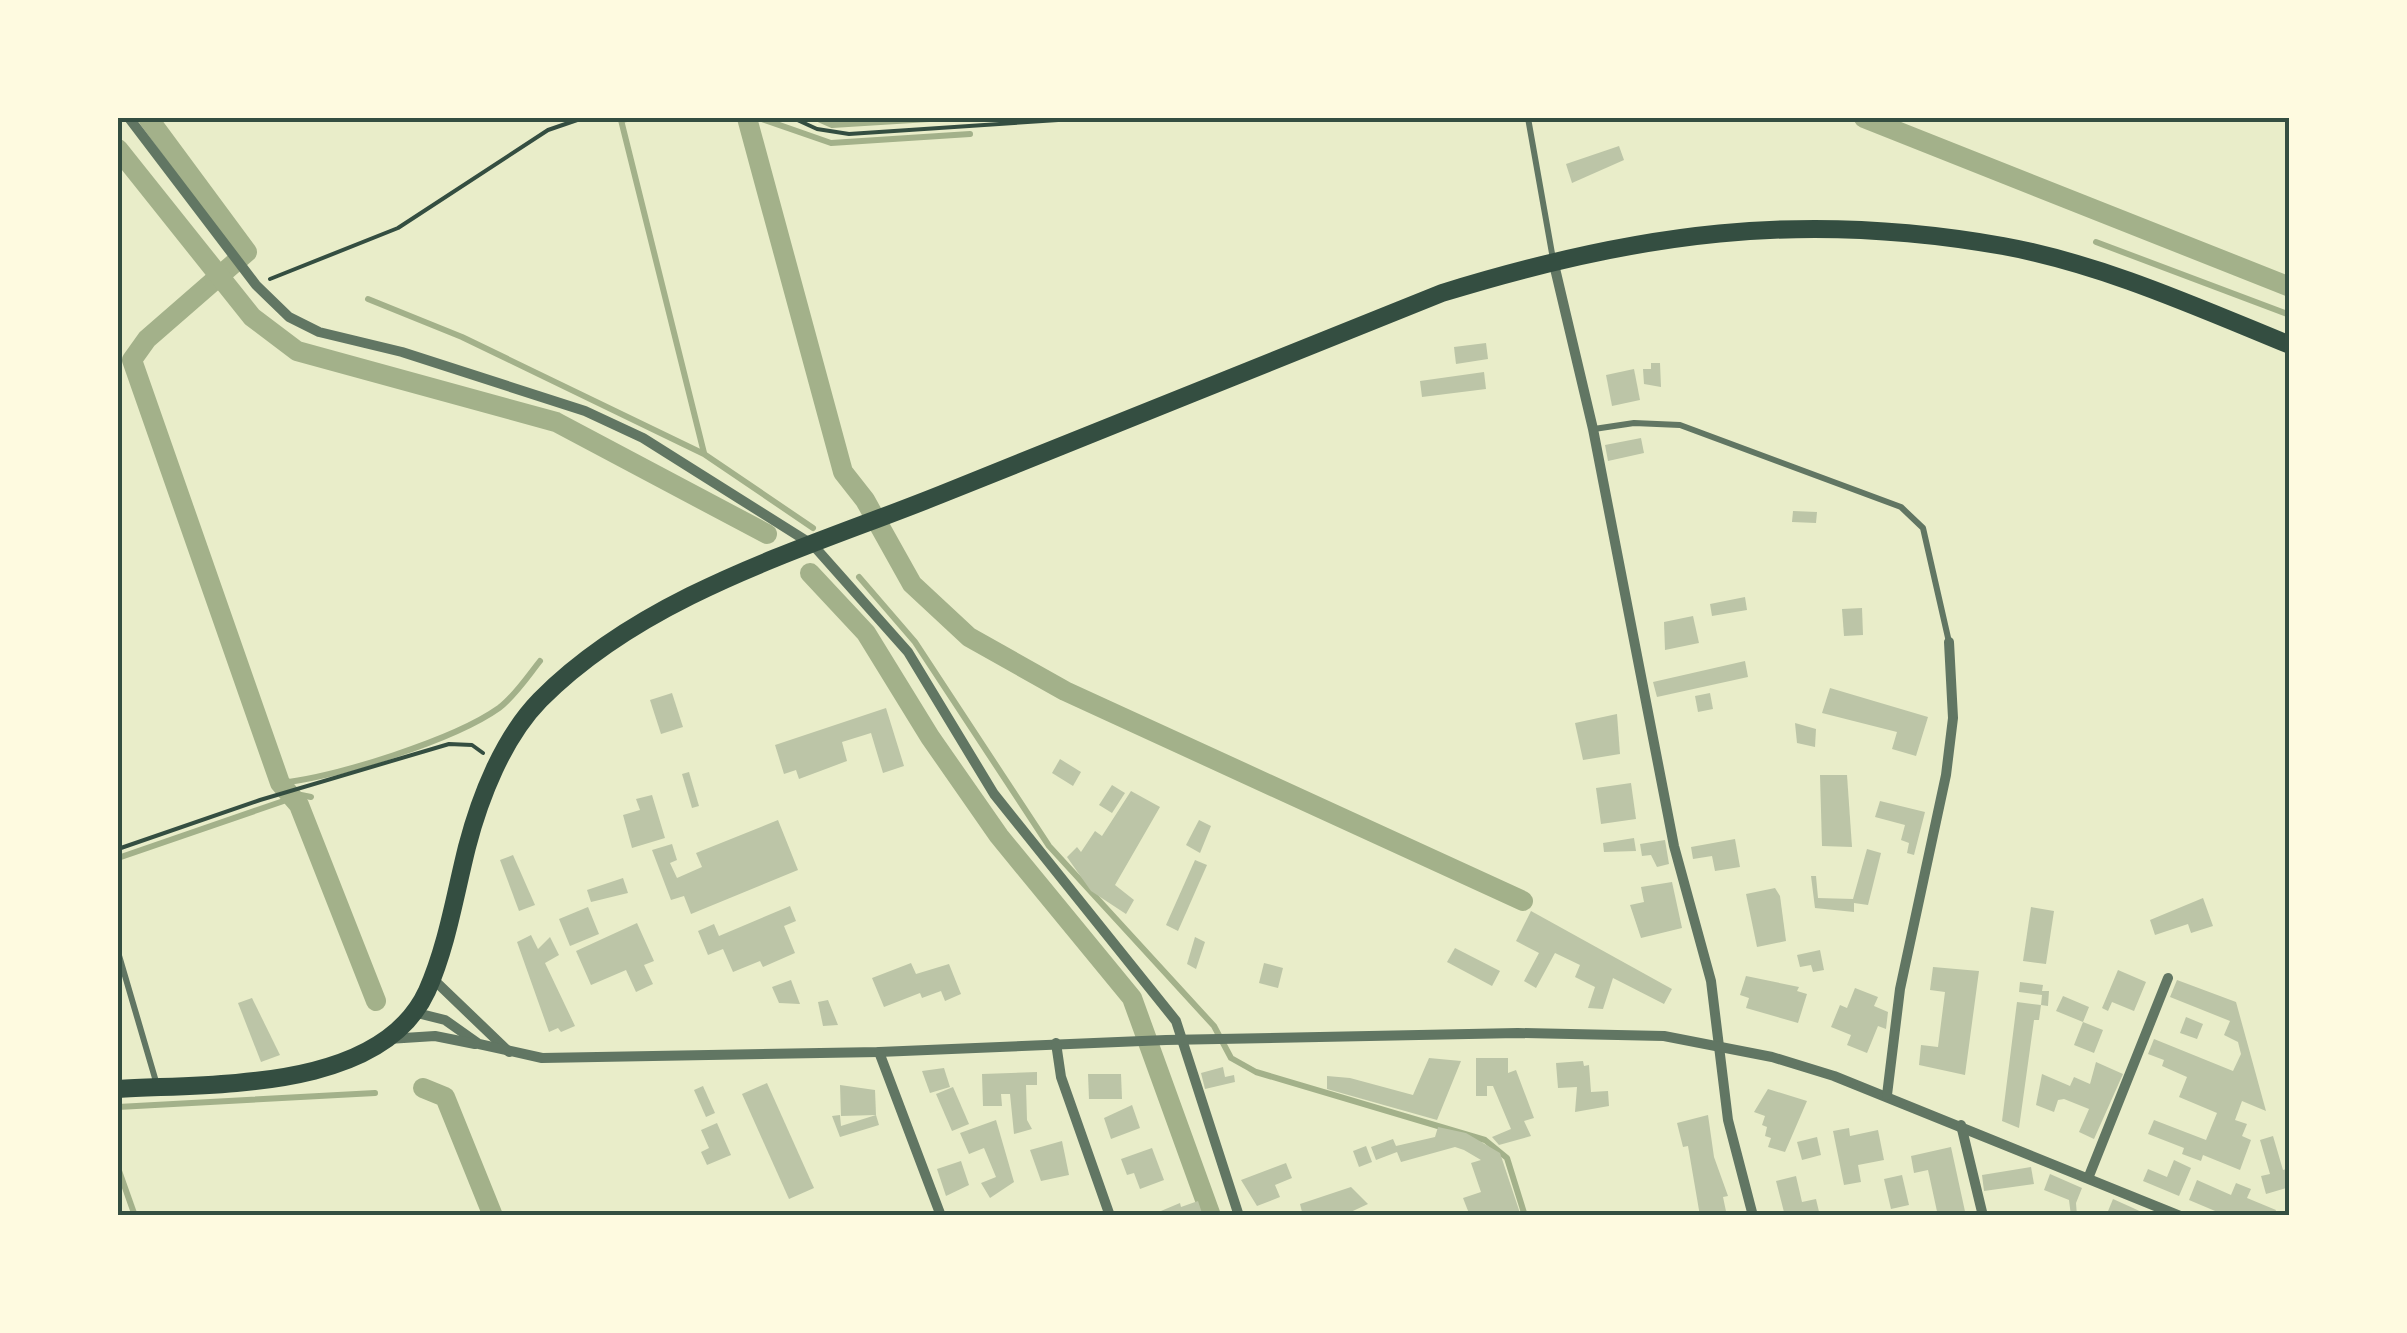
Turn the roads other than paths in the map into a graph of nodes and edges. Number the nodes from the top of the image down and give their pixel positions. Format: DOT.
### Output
graph roads {
  1 [pos="128,118"];
  2 [pos="1528,118"];
  3 [pos="1553,259"];
  4 [pos="2290,345"];
  5 [pos="1593,430"];
  6 [pos="813,545"];
  7 [pos="1950,642"];
  8 [pos="118,952"];
  9 [pos="431,978"];
  10 [pos="2168,978"];
  11 [pos="413,1012"];
  12 [pos="382,1040"];
  13 [pos="1184,1040"];
  14 [pos="479,1044"];
  15 [pos="1056,1044"];
  16 [pos="1715,1044"];
  17 [pos="879,1052"];
  18 [pos="510,1053"];
  19 [pos="157,1086"];
  20 [pos="118,1089"];
  21 [pos="1887,1096"];
  22 [pos="1961,1125"];
  23 [pos="2090,1176"];
  24 [pos="940,1216"];
  25 [pos="1110,1216"];
  26 [pos="1239,1216"];
  27 [pos="1753,1216"];
  28 [pos="1983,1216"];
  29 [pos="2180,1216"];
  1 -- 6 [label="street"];
  2 -- 3 [label="lane"];
  3 -- 4 [label="main road"];
  3 -- 5 [label="street"];
  3 -- 6 [label="main road"];
  5 -- 7 [label="lane"];
  5 -- 16 [label="street"];
  6 -- 9 [label="main road"];
  6 -- 13 [label="street"];
  7 -- 21 [label="street"];
  8 -- 19 [label="lane"];
  9 -- 11 [label="main road"];
  9 -- 18 [label="street"];
  10 -- 23 [label="street"];
  11 -- 12 [label="main road"];
  11 -- 14 [label="street"];
  12 -- 14 [label="street"];
  12 -- 19 [label="main road"];
  13 -- 15 [label="street"];
  13 -- 16 [label="street"];
  13 -- 26 [label="street"];
  14 -- 18 [label="street"];
  15 -- 17 [label="street"];
  15 -- 25 [label="street"];
  16 -- 21 [label="street"];
  16 -- 27 [label="street"];
  17 -- 18 [label="street"];
  17 -- 24 [label="street"];
  19 -- 20 [label="main road"];
  21 -- 22 [label="street"];
  22 -- 23 [label="street"];
  22 -- 28 [label="street"];
  23 -- 29 [label="street"];
}
